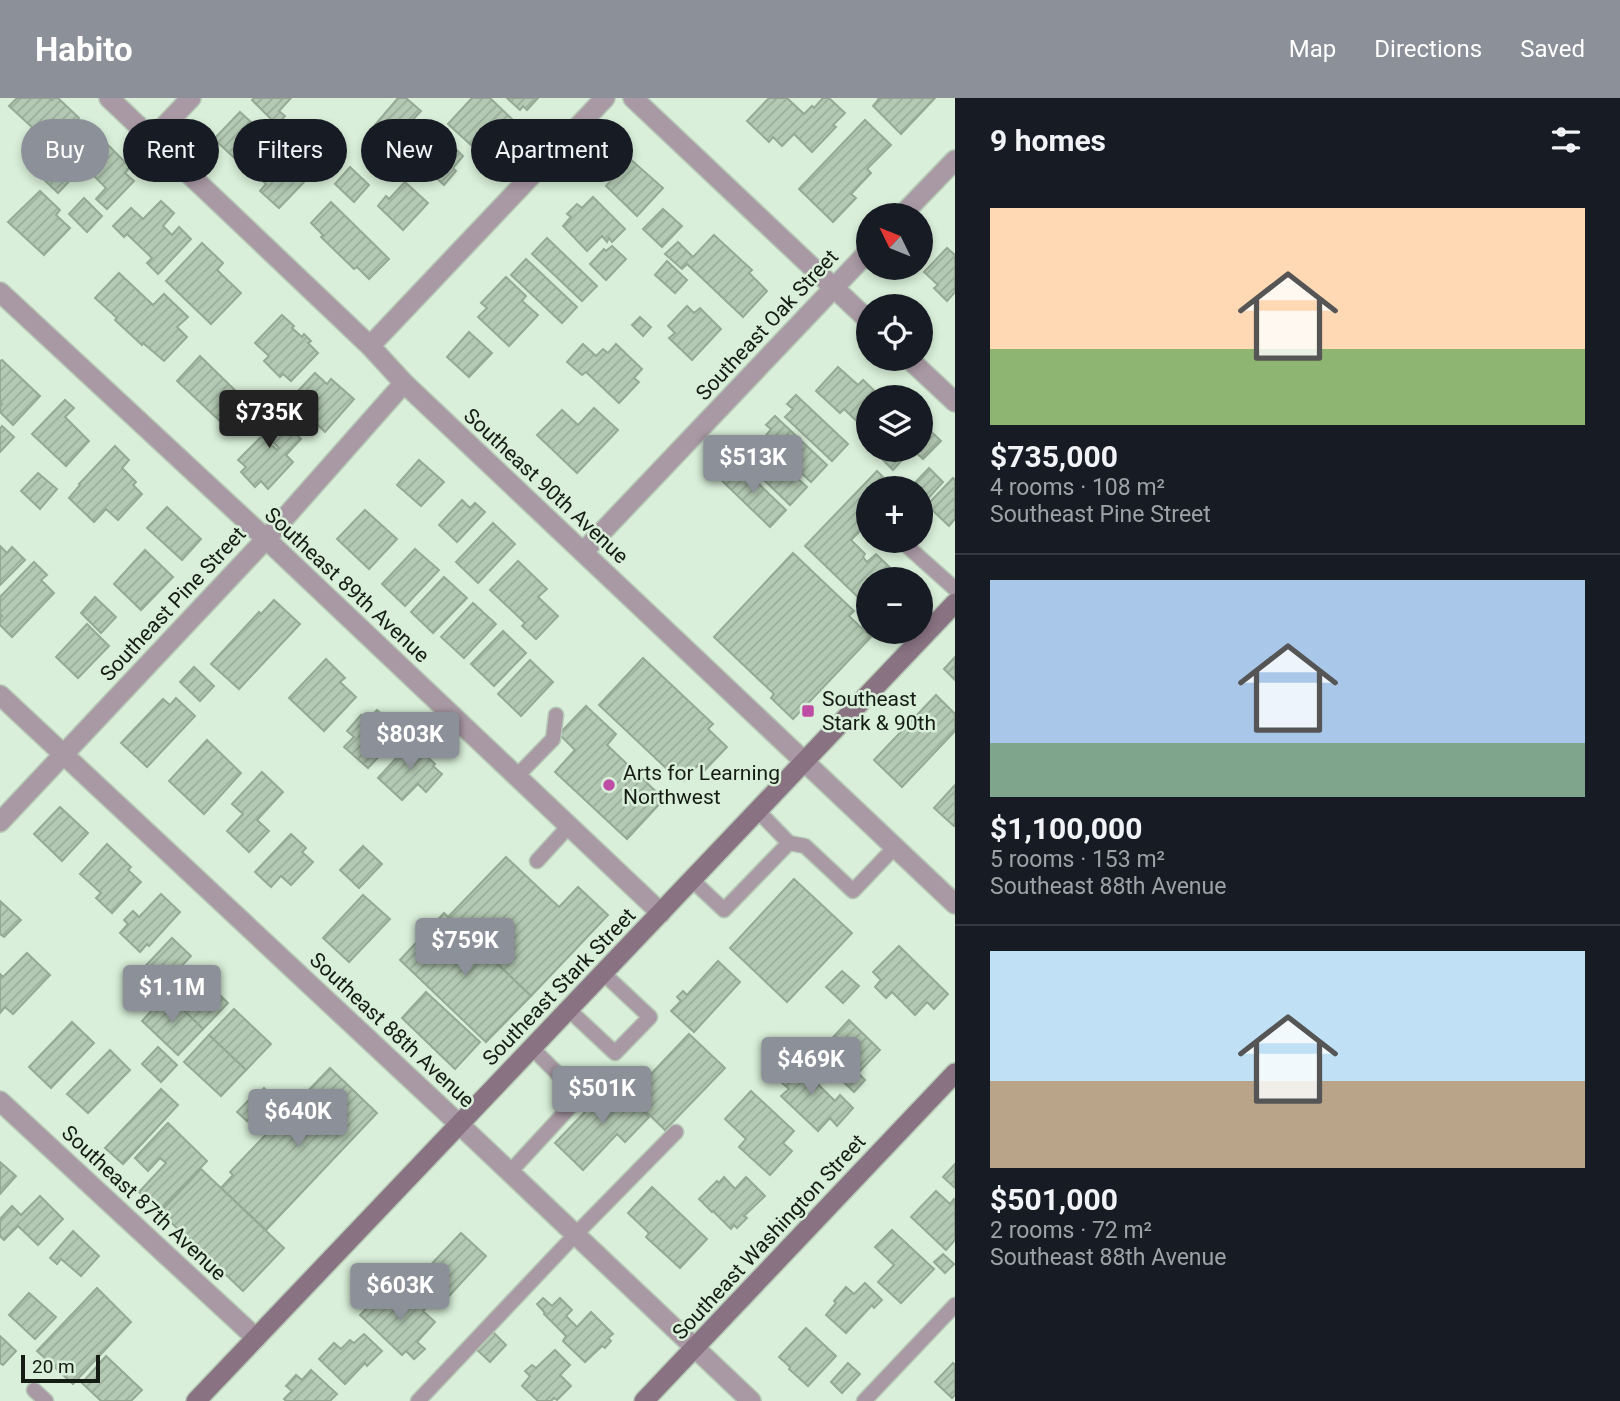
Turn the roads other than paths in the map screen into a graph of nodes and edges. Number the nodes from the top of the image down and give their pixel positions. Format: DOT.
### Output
graph roads {
  1 [pos="109,98"];
  2 [pos="191,98"];
  3 [pos="605,98"];
  4 [pos="633,98"];
  5 [pos="131,119"];
  6 [pos="171,119"];
  7 [pos="955,160"];
  8 [pos="197,182"];
  9 [pos="914,203"];
  10 [pos="856,265"];
  11 [pos="834,288"];
  12 [pos="0,292"];
  13 [pos="856,309"];
  14 [pos="370,346"];
  15 [pos="922,371"];
  16 [pos="404,383"];
  17 [pos="955,402"];
  18 [pos="266,539"];
  19 [pos="583,552"];
  20 [pos="916,553"];
  21 [pos="955,589"];
  22 [pos="955,603"];
  23 [pos="0,695"];
  24 [pos="556,715"];
  25 [pos="63,754"];
  26 [pos="805,761"];
  27 [pos="517,776"];
  28 [pos="758,811"];
  29 [pos="0,822"];
  30 [pos="569,826"];
  31 [pos="789,843"];
  32 [pos="895,847"];
  33 [pos="537,861"];
  34 [pos="692,880"];
  35 [pos="955,904"];
  36 [pos="661,912"];
  37 [pos="603,973"];
  38 [pos="569,1010"];
  39 [pos="532,1048"];
  40 [pos="955,1073"];
  41 [pos="0,1101"];
  42 [pos="460,1125"];
  43 [pos="676,1132"];
  44 [pos="510,1172"];
  45 [pos="575,1235"];
  46 [pos="955,1305"];
  47 [pos="256,1338"];
  48 [pos="694,1348"];
  49 [pos="34,1390"];
  50 [pos="46,1401"];
  51 [pos="196,1401"];
  52 [pos="418,1401"];
  53 [pos="644,1401"];
  54 [pos="751,1401"];
  55 [pos="864,1401"];
  1 -- 5 [label="street, Southeast 90th Avenue"];
  2 -- 6 [label="street"];
  3 -- 14 [label="street"];
  4 -- 11 [label="street"];
  7 -- 9 [label="street"];
  8 -- 14 [label="street, Southeast 90th Avenue"];
  10 -- 11 [label="street, Southeast Oak Street"];
  11 -- 13 [label="street"];
  11 -- 19 [label="street, Southeast Oak Street"];
  12 -- 18 [label="street, Southeast 89th Avenue"];
  14 -- 16 [label="street, Southeast 90th Avenue"];
  15 -- 17 [label="street"];
  16 -- 18 [label="street, Southeast Pine Street"];
  16 -- 19 [label="street, Southeast 90th Avenue"];
  18 -- 25 [label="street, Southeast Pine Street"];
  18 -- 27 [label="street, Southeast 89th Avenue"];
  19 -- 26 [label="street, Southeast 90th Avenue"];
  20 -- 21 [label="lane"];
  22 -- 26 [label="main road, Southeast Stark Street"];
  23 -- 25 [label="street, Southeast 88th Avenue"];
  24 -- 27 [label="lane"];
  25 -- 29 [label="street, Southeast Pine Street"];
  25 -- 42 [label="street, Southeast 88th Avenue"];
  26 -- 28 [label="main road, Southeast Stark Street"];
  26 -- 32 [label="street, Southeast 90th Avenue"];
  27 -- 30 [label="street, Southeast 89th Avenue"];
  28 -- 31 [label="lane"];
  28 -- 34 [label="main road, Southeast Stark Street"];
  30 -- 33 [label="lane"];
  30 -- 36 [label="street, Southeast 89th Avenue"];
  31 -- 32 [label="lane"];
  31 -- 34 [label="lane"];
  32 -- 35 [label="street, Southeast 90th Avenue"];
  34 -- 36 [label="main road, Southeast Stark Street"];
  36 -- 37 [label="main road, Southeast Stark Street"];
  37 -- 38 [label="main road, Southeast Stark Street"];
  37 -- 38 [label="lane"];
  38 -- 39 [label="main road, Southeast Stark Street"];
  39 -- 42 [label="main road, Southeast Stark Street"];
  39 -- 44 [label="lane"];
  40 -- 48 [label="main road, Southeast Washington Street"];
  41 -- 47 [label="street, Southeast 87th Avenue"];
  42 -- 44 [label="street, Southeast 88th Avenue"];
  42 -- 47 [label="main road, Southeast Stark Street"];
  43 -- 45 [label="lane"];
  44 -- 45 [label="street, Southeast 88th Avenue"];
  45 -- 48 [label="street, Southeast 88th Avenue"];
  45 -- 52 [label="lane"];
  46 -- 55 [label="lane"];
  47 -- 51 [label="main road, Southeast Stark Street"];
  48 -- 53 [label="main road, Southeast Washington Street"];
  48 -- 54 [label="street, Southeast 88th Avenue"];
  49 -- 50 [label="lane"];
}
